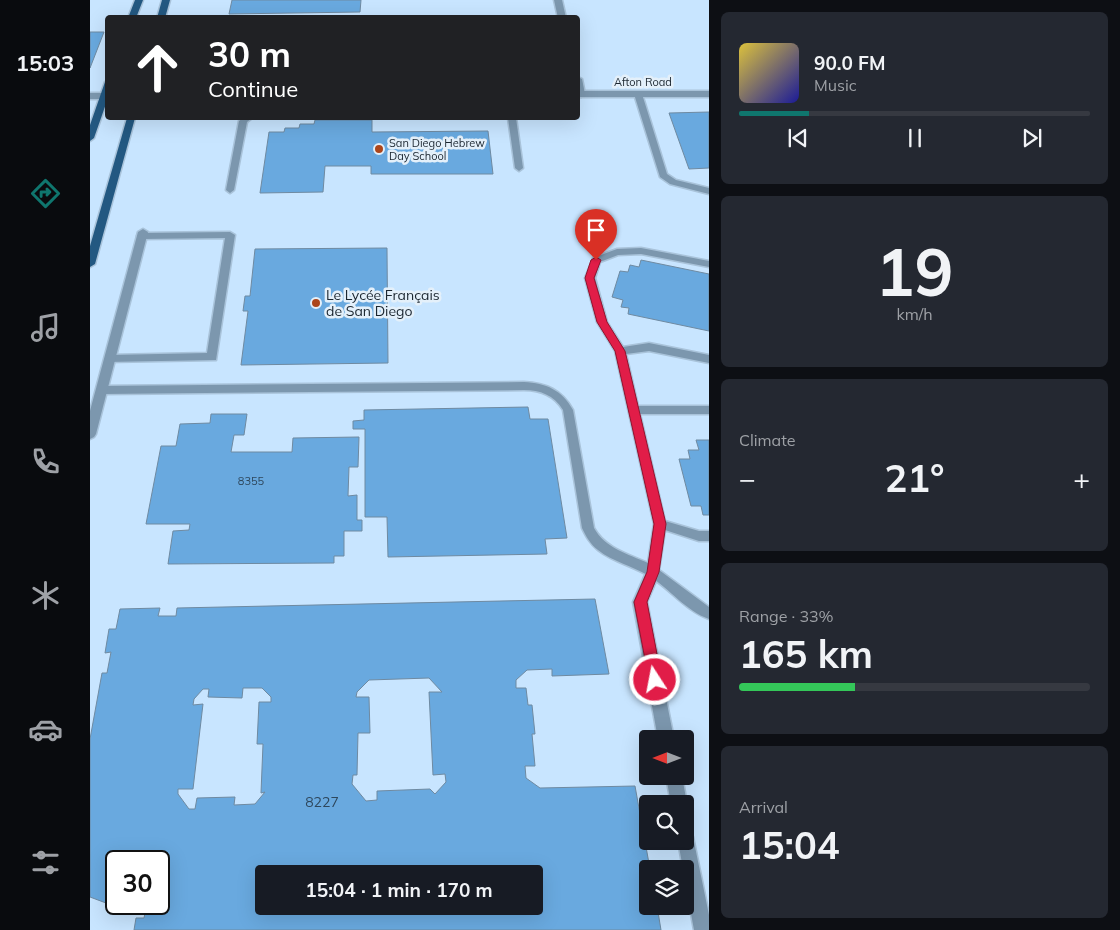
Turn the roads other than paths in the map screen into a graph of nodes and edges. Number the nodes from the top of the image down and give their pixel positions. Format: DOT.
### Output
graph roads {
  1 [pos="138,0"];
  2 [pos="166,0"];
  3 [pos="558,0"];
  4 [pos="133,15"];
  5 [pos="162,15"];
  6 [pos="561,15"];
  7 [pos="580,94"];
  8 [pos="638,94"];
  9 [pos="709,94"];
  10 [pos="90,96"];
  11 [pos="105,96"];
  12 [pos="130,120"];
  13 [pos="245,120"];
  14 [pos="512,120"];
  15 [pos="90,138"];
  16 [pos="519,168"];
  17 [pos="230,190"];
  18 [pos="709,191"];
  19 [pos="142,234"];
  20 [pos="90,264"];
  21 [pos="709,264"];
  22 [pos="620,351"];
  23 [pos="110,359"];
  24 [pos="709,359"];
  25 [pos="102,390"];
  26 [pos="633,410"];
  27 [pos="709,410"];
  28 [pos="90,434"];
  29 [pos="660,524"];
  30 [pos="709,536"];
  31 [pos="653,572"];
  32 [pos="709,614"];
  33 [pos="664,730"];
  34 [pos="688,850"];
  35 [pos="703,930"];
  1 -- 4 [label="main road"];
  2 -- 5 [label="main road"];
  3 -- 6 [label="street"];
  7 -- 8 [label="street, Afton Road"];
  8 -- 9 [label="street, Afton Road"];
  8 -- 18 [label="lane"];
  10 -- 11 [label="street"];
  11 -- 15 [label="main road"];
  12 -- 20 [label="main road"];
  13 -- 17 [label="lane"];
  14 -- 16 [label="lane"];
  19 -- 23 [label="street"];
  19 -- 23 [label="lane"];
  21 -- 22 [label="lane"];
  22 -- 24 [label="lane"];
  22 -- 26 [label="lane"];
  23 -- 25 [label="street"];
  25 -- 28 [label="street"];
  25 -- 31 [label="lane"];
  26 -- 27 [label="lane"];
  26 -- 29 [label="lane"];
  29 -- 30 [label="lane"];
  29 -- 31 [label="lane"];
  31 -- 32 [label="lane"];
  31 -- 33 [label="street"];
  34 -- 35 [label="street"];
}
